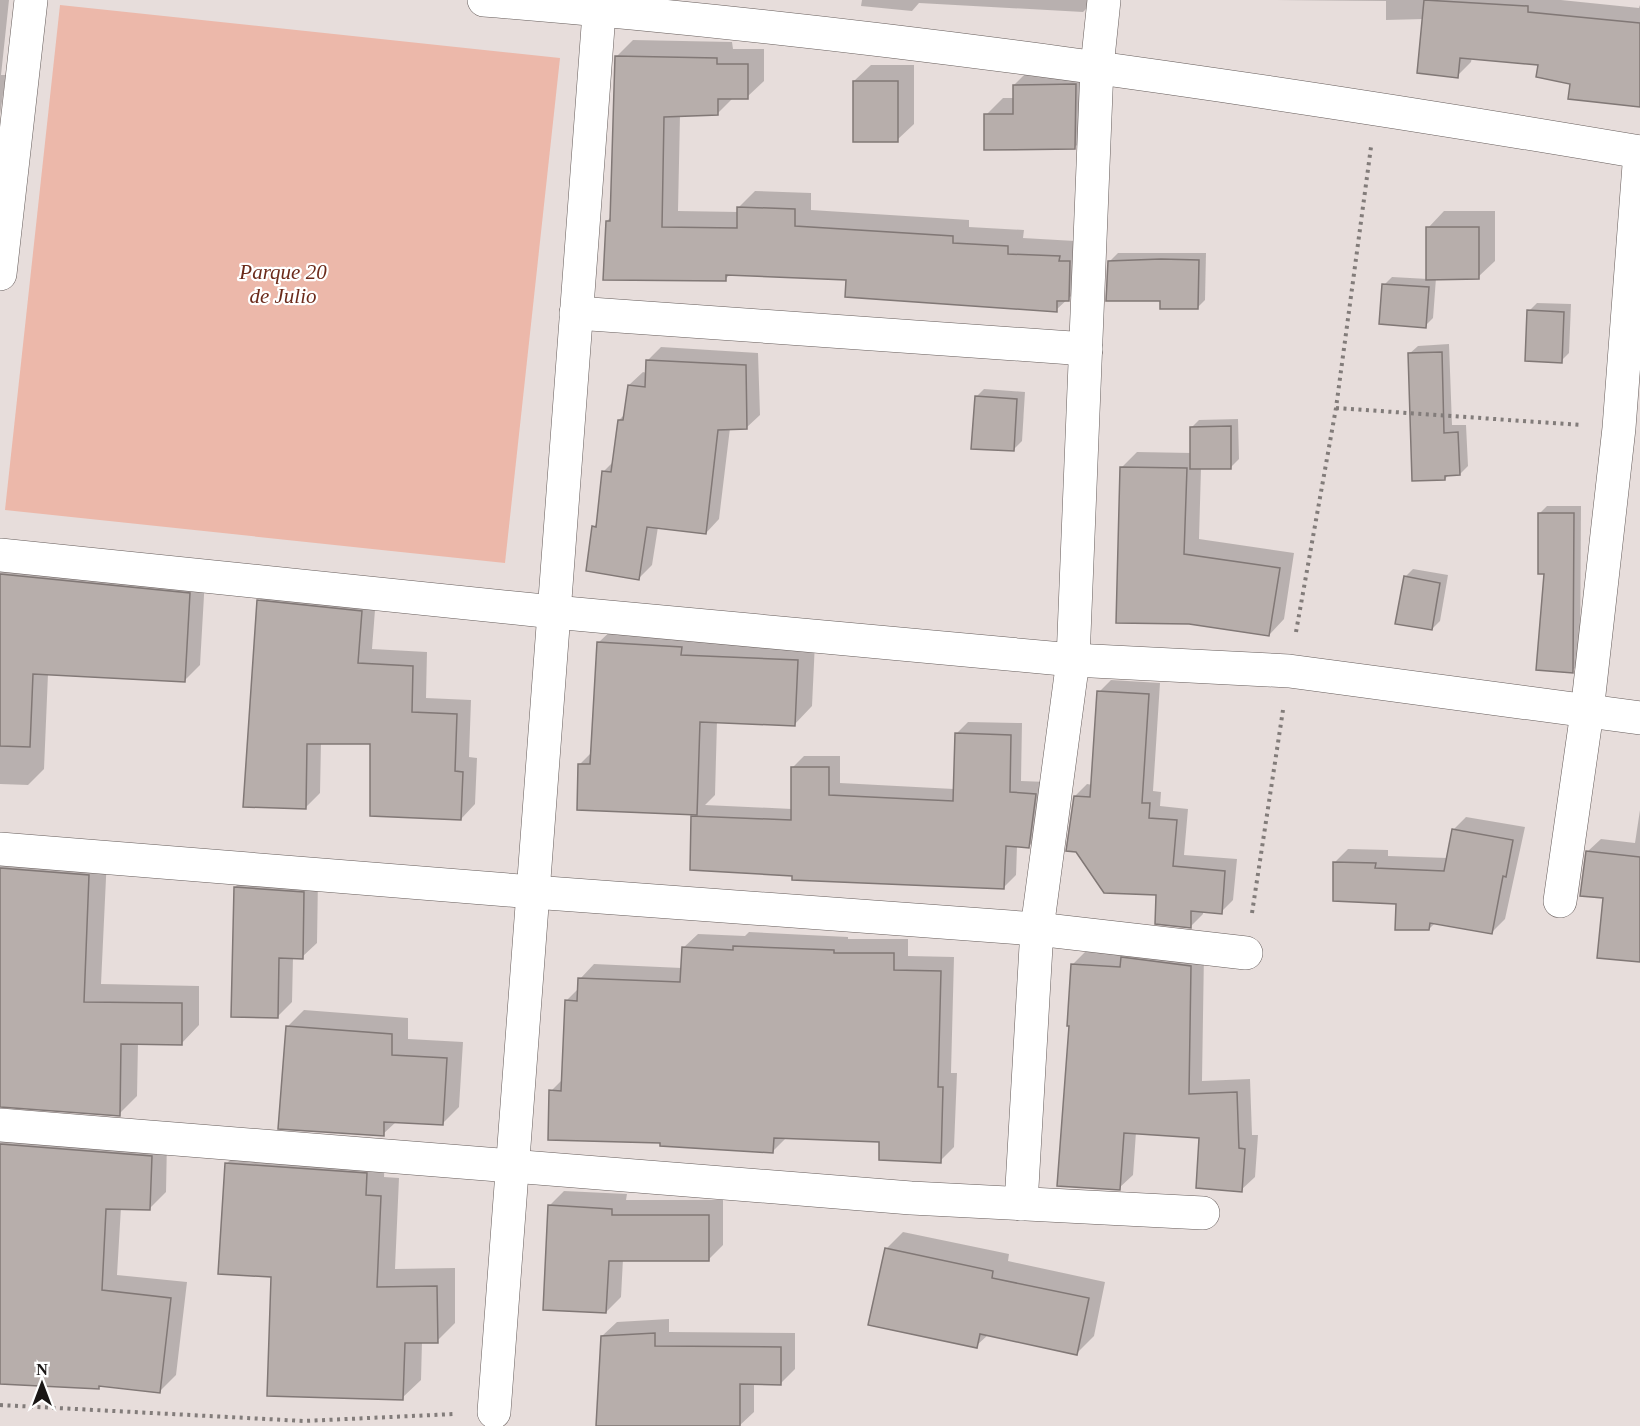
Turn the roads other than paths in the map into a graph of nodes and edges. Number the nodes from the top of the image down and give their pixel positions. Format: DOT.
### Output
graph roads {
  1 [pos="31,0"];
  2 [pos="484,0"];
  3 [pos="1104,0"];
  4 [pos="599,5"];
  5 [pos="1097,67"];
  6 [pos="1640,152"];
  7 [pos="1,264"];
  8 [pos="576,313"];
  9 [pos="1086,349"];
  10 [pos="0,555"];
  11 [pos="554,612"];
  12 [pos="1073,660"];
  13 [pos="1587,712"];
  14 [pos="1640,718"];
  15 [pos="0,849"];
  16 [pos="533,892"];
  17 [pos="1560,901"];
  18 [pos="1037,929"];
  19 [pos="1246,953"];
  20 [pos="0,1125"];
  21 [pos="513,1164"];
  22 [pos="1021,1204"];
  23 [pos="1203,1213"];
  24 [pos="494,1419"];
  1 -- 7 [label="street"];
  2 -- 4 [label="street"];
  3 -- 5 [label="street"];
  4 -- 5 [label="street"];
  4 -- 8 [label="street"];
  5 -- 6 [label="street"];
  5 -- 9 [label="street"];
  6 -- 13 [label="street"];
  8 -- 9 [label="street"];
  8 -- 11 [label="street"];
  9 -- 12 [label="street"];
  10 -- 11 [label="street"];
  11 -- 12 [label="street"];
  11 -- 16 [label="street"];
  12 -- 13 [label="street"];
  12 -- 18 [label="street"];
  13 -- 14 [label="street"];
  13 -- 17 [label="street"];
  15 -- 16 [label="street"];
  16 -- 18 [label="street"];
  16 -- 21 [label="street"];
  18 -- 19 [label="street"];
  18 -- 22 [label="street"];
  20 -- 21 [label="street"];
  21 -- 22 [label="street"];
  21 -- 24 [label="street"];
  22 -- 23 [label="street"];
}
